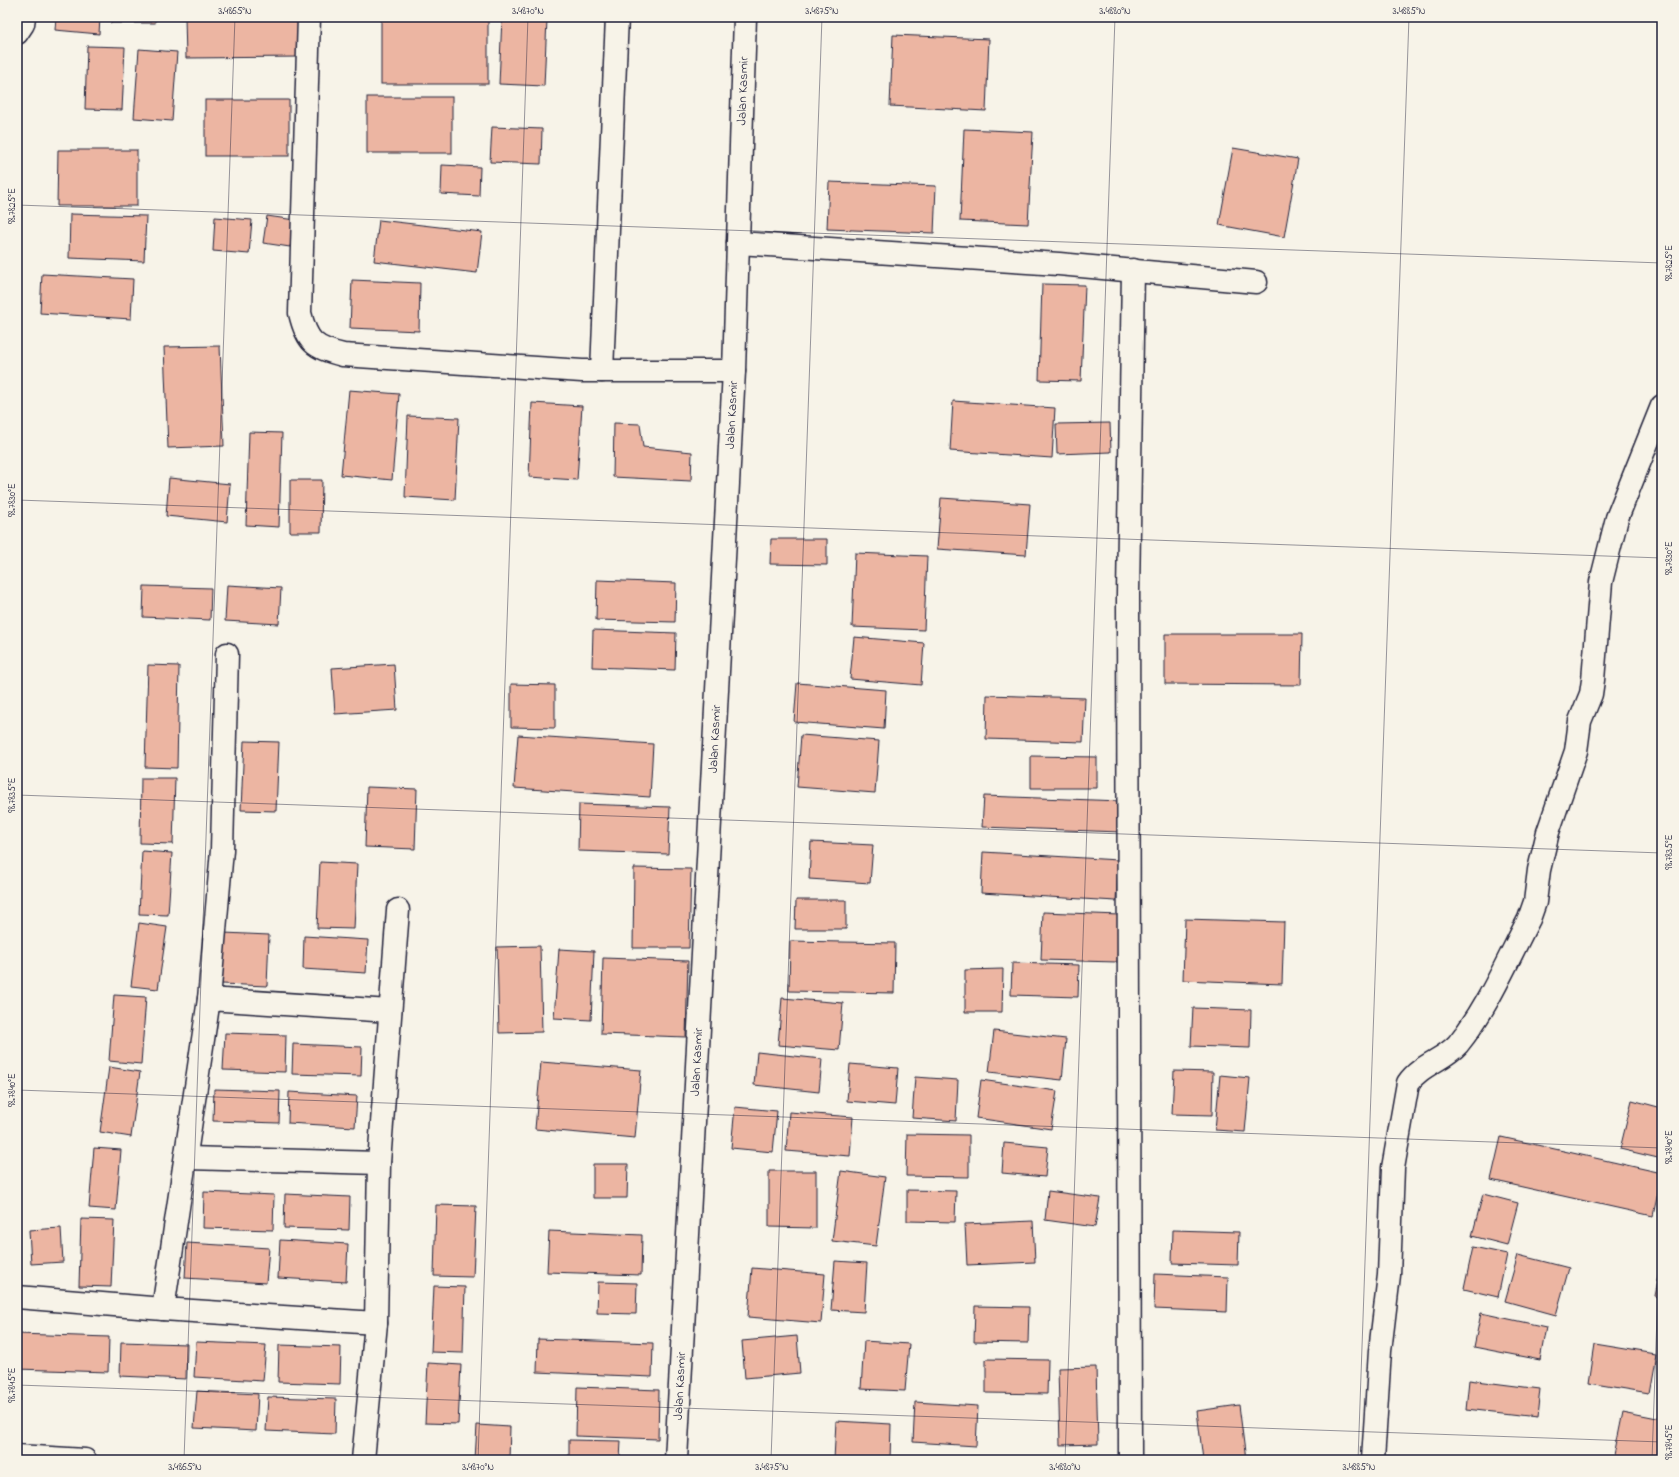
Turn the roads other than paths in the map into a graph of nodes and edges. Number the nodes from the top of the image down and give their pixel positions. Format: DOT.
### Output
graph roads {
  1 [pos="24,17"];
  2 [pos="309,17"];
  3 [pos="617,17"];
  4 [pos="745,17"];
  5 [pos="17,33"];
  6 [pos="738,243"];
  7 [pos="1133,270"];
  8 [pos="1256,282"];
  9 [pos="602,371"];
  10 [pos="734,371"];
  11 [pos="1662,406"];
  12 [pos="227,654"];
  13 [pos="398,910"];
  14 [pos="209,1000"];
  15 [pos="390,1011"];
  16 [pos="187,1158"];
  17 [pos="379,1163"];
  18 [pos="17,1296"];
  19 [pos="163,1309"];
  20 [pos="376,1323"];
  21 [pos="17,1456"];
  22 [pos="85,1460"];
  23 [pos="363,1460"];
  24 [pos="676,1460"];
  25 [pos="1130,1460"];
  26 [pos="1373,1460"];
  1 -- 5 [label="street"];
  2 -- 9 [label="street"];
  3 -- 9 [label="street"];
  4 -- 6 [label="street, Jalan Kasmir"];
  6 -- 7 [label="street"];
  6 -- 10 [label="street, Jalan Kasmir"];
  7 -- 8 [label="street"];
  7 -- 25 [label="street"];
  9 -- 10 [label="street"];
  10 -- 24 [label="street, Jalan Kasmir"];
  11 -- 26 [label="street"];
  12 -- 14 [label="street"];
  13 -- 15 [label="street"];
  14 -- 15 [label="street"];
  14 -- 16 [label="street"];
  15 -- 17 [label="street"];
  16 -- 17 [label="street"];
  16 -- 19 [label="street"];
  17 -- 20 [label="street"];
  18 -- 19 [label="street"];
  19 -- 20 [label="street"];
  20 -- 23 [label="street"];
  21 -- 22 [label="street"];
}
